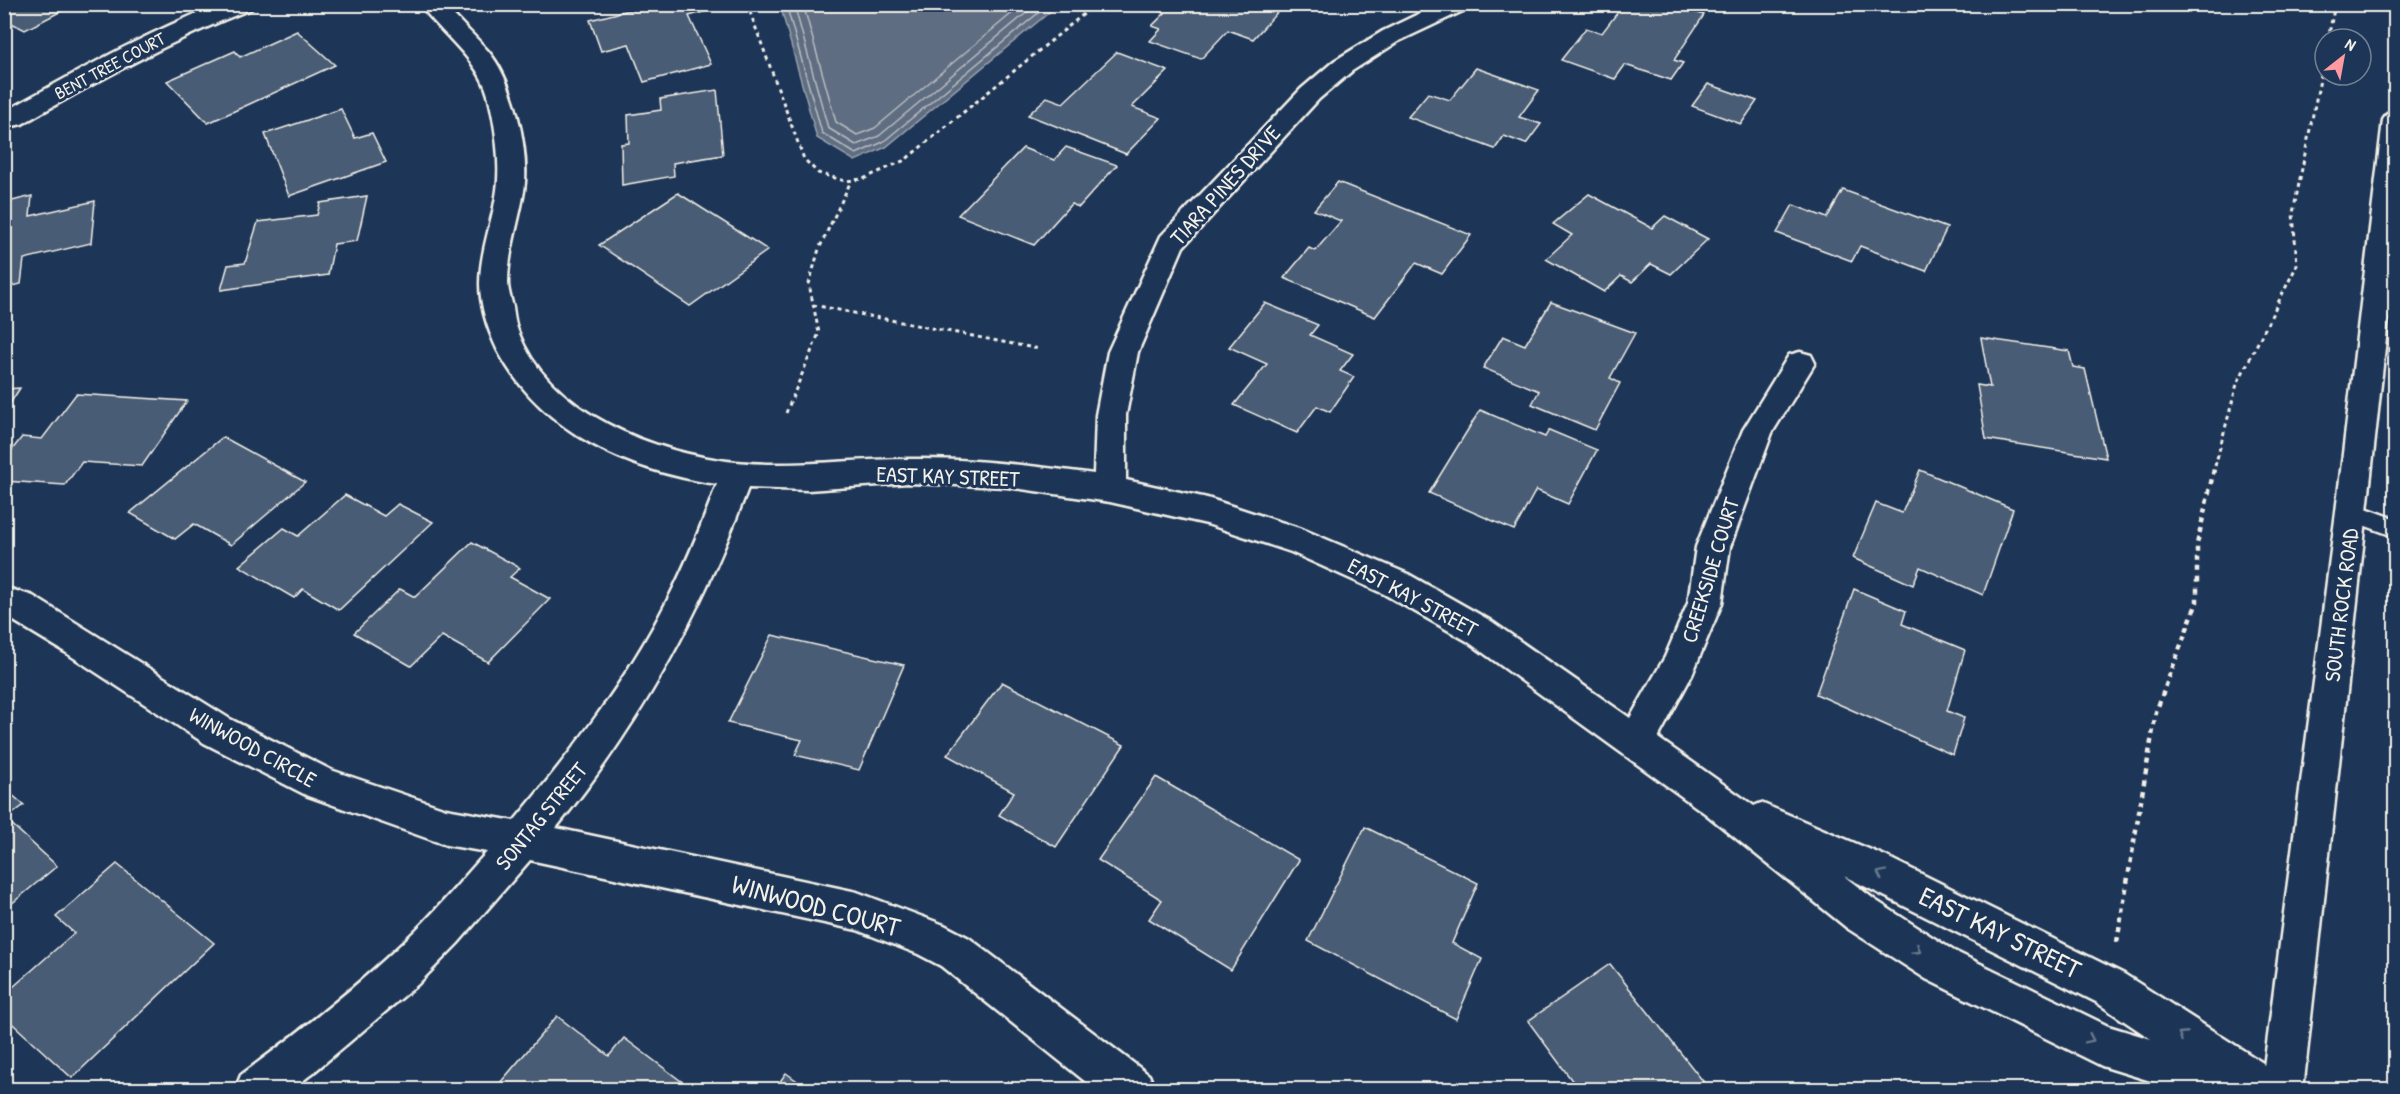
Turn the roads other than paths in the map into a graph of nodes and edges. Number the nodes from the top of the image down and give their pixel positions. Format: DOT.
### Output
graph roads {
  1 [pos="243,4"];
  2 [pos="431,4"];
  3 [pos="1459,4"];
  4 [pos="13,118"];
  5 [pos="2396,120"];
  6 [pos="1800,363"];
  7 [pos="737,475"];
  8 [pos="1110,489"];
  9 [pos="2352,512"];
  10 [pos="2396,528"];
  11 [pos="4,601"];
  12 [pos="1635,744"];
  13 [pos="1719,802"];
  14 [pos="524,841"];
  15 [pos="255,1089"];
  16 [pos="1134,1089"];
  17 [pos="2251,1089"];
  18 [pos="2267,1089"];
  19 [pos="2282,1089"];
  1 -- 4 [label="street, BENT TREE COURT"];
  2 -- 7 [label="street, EAST KAY STREET"];
  3 -- 8 [label="street, TIARA PINES DRIVE"];
  5 -- 9 [label="street, SOUTH ROCK ROAD"];
  6 -- 12 [label="street, CREEKSIDE COURT"];
  7 -- 8 [label="street, EAST KAY STREET"];
  7 -- 14 [label="street, SONTAG STREET"];
  8 -- 12 [label="street, EAST KAY STREET"];
  9 -- 10 [label="lane"];
  9 -- 19 [label="street, SOUTH ROCK ROAD"];
  11 -- 14 [label="street, WINWOOD CIRCLE"];
  12 -- 13 [label="street, EAST KAY STREET"];
  13 -- 17 [label="street, EAST KAY STREET, one-way"];
  18 -- 13 [label="street, EAST KAY STREET, one-way"];
  14 -- 15 [label="street, SONTAG STREET"];
  14 -- 16 [label="street, WINWOOD COURT"];
}
